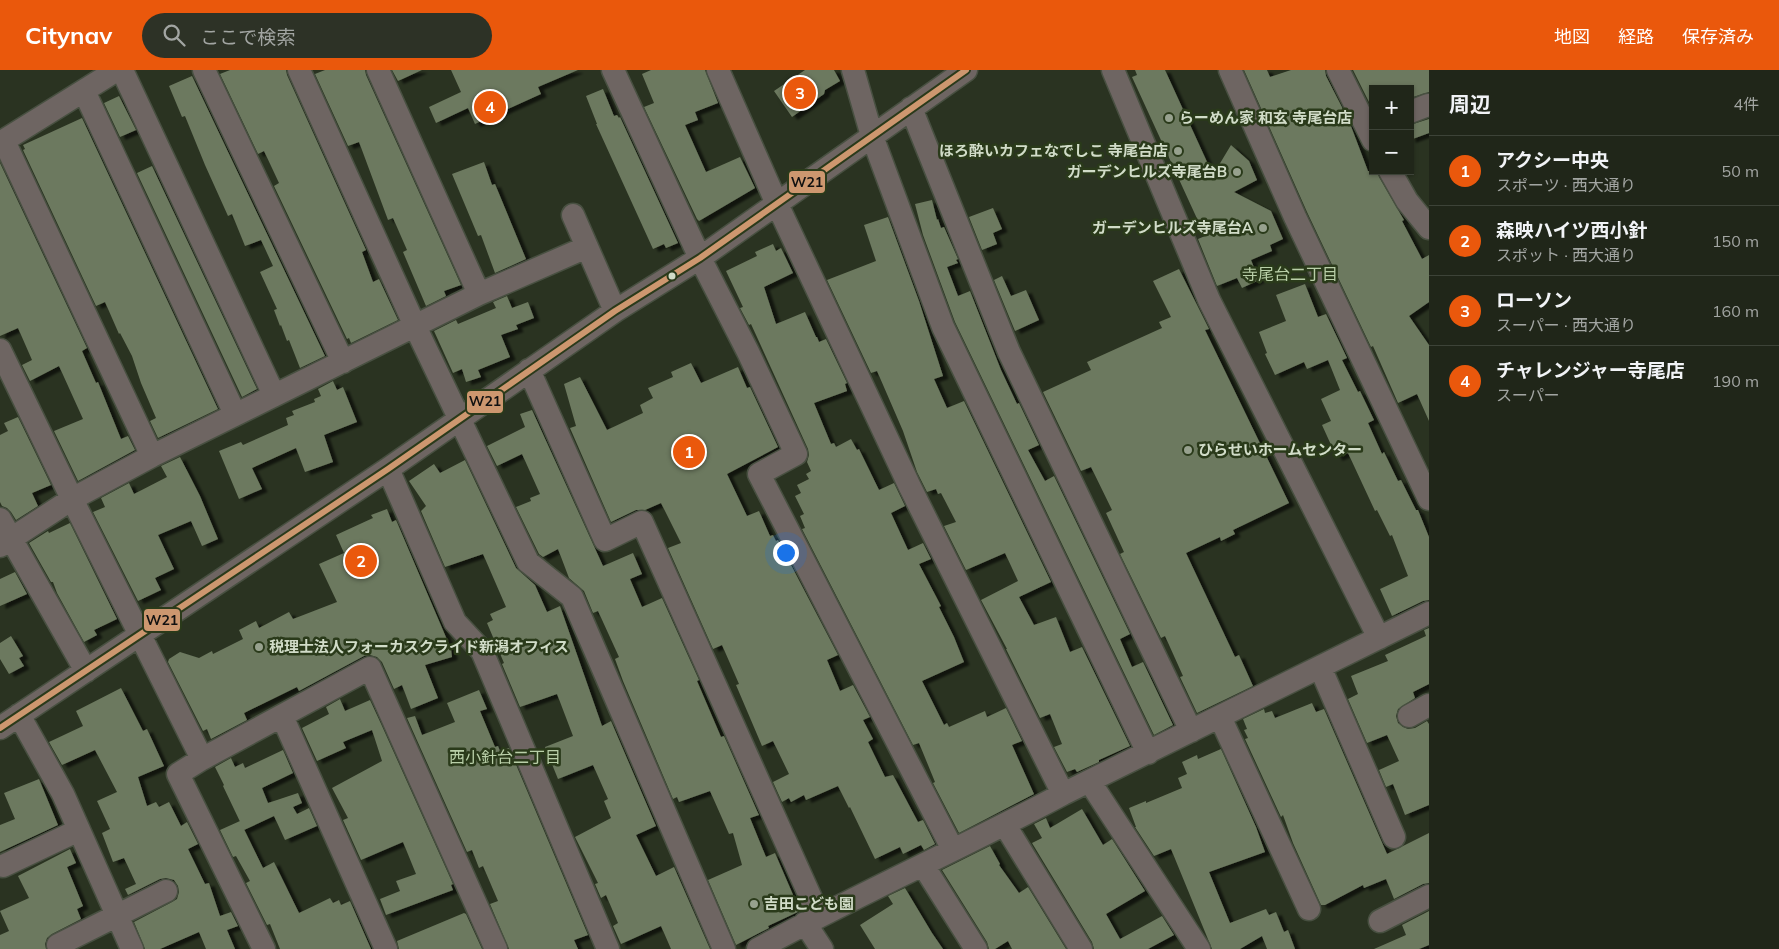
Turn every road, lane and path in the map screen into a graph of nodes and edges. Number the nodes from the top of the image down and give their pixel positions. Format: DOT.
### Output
graph roads {
  1 [pos="117,70"];
  2 [pos="122,70"];
  3 [pos="204,70"];
  4 [pos="299,70"];
  5 [pos="378,70"];
  6 [pos="613,70"];
  7 [pos="718,70"];
  8 [pos="853,70"];
  9 [pos="1113,70"];
  10 [pos="1230,70"];
  11 [pos="1338,70"];
  12 [pos="954,74"];
  13 [pos="84,91"];
  14 [pos="911,108"];
  15 [pos="1369,130"];
  16 [pos="872,136"];
  17 [pos="2,142"];
  18 [pos="1392,175"];
  19 [pos="777,204"];
  20 [pos="573,216"];
  21 [pos="1429,228"];
  22 [pos="587,247"];
  23 [pos="700,258"];
  24 [pos="479,294"];
  25 [pos="615,311"];
  26 [pos="415,326"];
  27 [pos="0,350"];
  28 [pos="343,362"];
  29 [pos="529,370"];
  30 [pos="274,395"];
  31 [pos="235,414"];
  32 [pos="460,419"];
  33 [pos="152,456"];
  34 [pos="388,469"];
  35 [pos="72,499"];
  36 [pos="1429,499"];
  37 [pos="0,519"];
  38 [pos="6,543"];
  39 [pos="1429,613"];
  40 [pos="140,634"];
  41 [pos="1379,638"];
  42 [pos="1320,667"];
  43 [pos="86,671"];
  44 [pos="1429,705"];
  45 [pos="19,715"];
  46 [pos="282,716"];
  47 [pos="1409,716"];
  48 [pos="1220,717"];
  49 [pos="0,728"];
  50 [pos="1192,731"];
  51 [pos="1148,753"];
  52 [pos="202,759"];
  53 [pos="1090,782"];
  54 [pos="1063,794"];
  55 [pos="1005,825"];
  56 [pos="79,830"];
  57 [pos="1394,838"];
  58 [pos="953,850"];
  59 [pos="923,865"];
  60 [pos="3,866"];
  61 [pos="166,891"];
  62 [pos="1429,896"];
  63 [pos="1309,909"];
  64 [pos="118,916"];
  65 [pos="812,919"];
  66 [pos="1380,921"];
  67 [pos="58,945"];
  68 [pos="1190,946"];
  69 [pos="132,949"];
  70 [pos="264,949"];
  71 [pos="386,949"];
  72 [pos="496,949"];
  73 [pos="608,949"];
  74 [pos="724,949"];
  75 [pos="758,949"];
  76 [pos="822,949"];
  77 [pos="976,949"];
  78 [pos="1081,949"];
  1 -- 13 [label="street"];
  2 -- 30 [label="street"];
  3 -- 28 [label="street"];
  4 -- 26 [label="street"];
  5 -- 24 [label="street"];
  6 -- 23 [label="street"];
  7 -- 19 [label="street"];
  8 -- 16 [label="street"];
  9 -- 41 [label="street"];
  10 -- 36 [label="street"];
  11 -- 15 [label="street"];
  12 -- 14 [label="street"];
  13 -- 17 [label="street"];
  13 -- 31 [label="street"];
  14 -- 16 [label="street"];
  14 -- 50 [label="street"];
  16 -- 19 [label="street"];
  16 -- 51 [label="street"];
  17 -- 33 [label="street"];
  18 -- 21 [label="street"];
  19 -- 23 [label="street"];
  19 -- 54 [label="street"];
  20 -- 22 [label="street"];
  22 -- 24 [label="street"];
  22 -- 25 [label="street"];
  23 -- 25 [label="street"];
  23 -- 58 [label="street"];
  24 -- 26 [label="street"];
  25 -- 29 [label="street"];
  26 -- 28 [label="street"];
  26 -- 32 [label="street"];
  27 -- 35 [label="street"];
  28 -- 30 [label="street"];
  29 -- 32 [label="street"];
  29 -- 65 [label="street"];
  30 -- 31 [label="street"];
  31 -- 33 [label="street"];
  32 -- 34 [label="street"];
  32 -- 74 [label="street"];
  33 -- 35 [label="street"];
  34 -- 40 [label="street"];
  34 -- 73 [label="street"];
  35 -- 38 [label="street"];
  35 -- 40 [label="street"];
  37 -- 38 [label="street"];
  38 -- 43 [label="street"];
  39 -- 41 [label="street"];
  40 -- 43 [label="street"];
  40 -- 52 [label="street"];
  41 -- 42 [label="street"];
  42 -- 48 [label="street"];
  42 -- 57 [label="street"];
  43 -- 45 [label="street"];
  44 -- 47 [label="street"];
  45 -- 49 [label="street"];
  45 -- 56 [label="street"];
  46 -- 52 [label="street"];
  46 -- 71 [label="street"];
  46 -- 72 [label="street"];
  48 -- 50 [label="street"];
  48 -- 63 [label="street"];
  50 -- 51 [label="street"];
  51 -- 53 [label="street"];
  52 -- 70 [label="street"];
  53 -- 54 [label="street"];
  53 -- 68 [label="street"];
  54 -- 55 [label="street"];
  55 -- 58 [label="street"];
  55 -- 78 [label="street"];
  56 -- 60 [label="street"];
  56 -- 64 [label="street"];
  58 -- 59 [label="street"];
  59 -- 65 [label="street"];
  59 -- 77 [label="street"];
  61 -- 64 [label="street"];
  62 -- 66 [label="street"];
  64 -- 67 [label="street"];
  64 -- 69 [label="street"];
  65 -- 75 [label="street"];
  65 -- 76 [label="street"];
}
